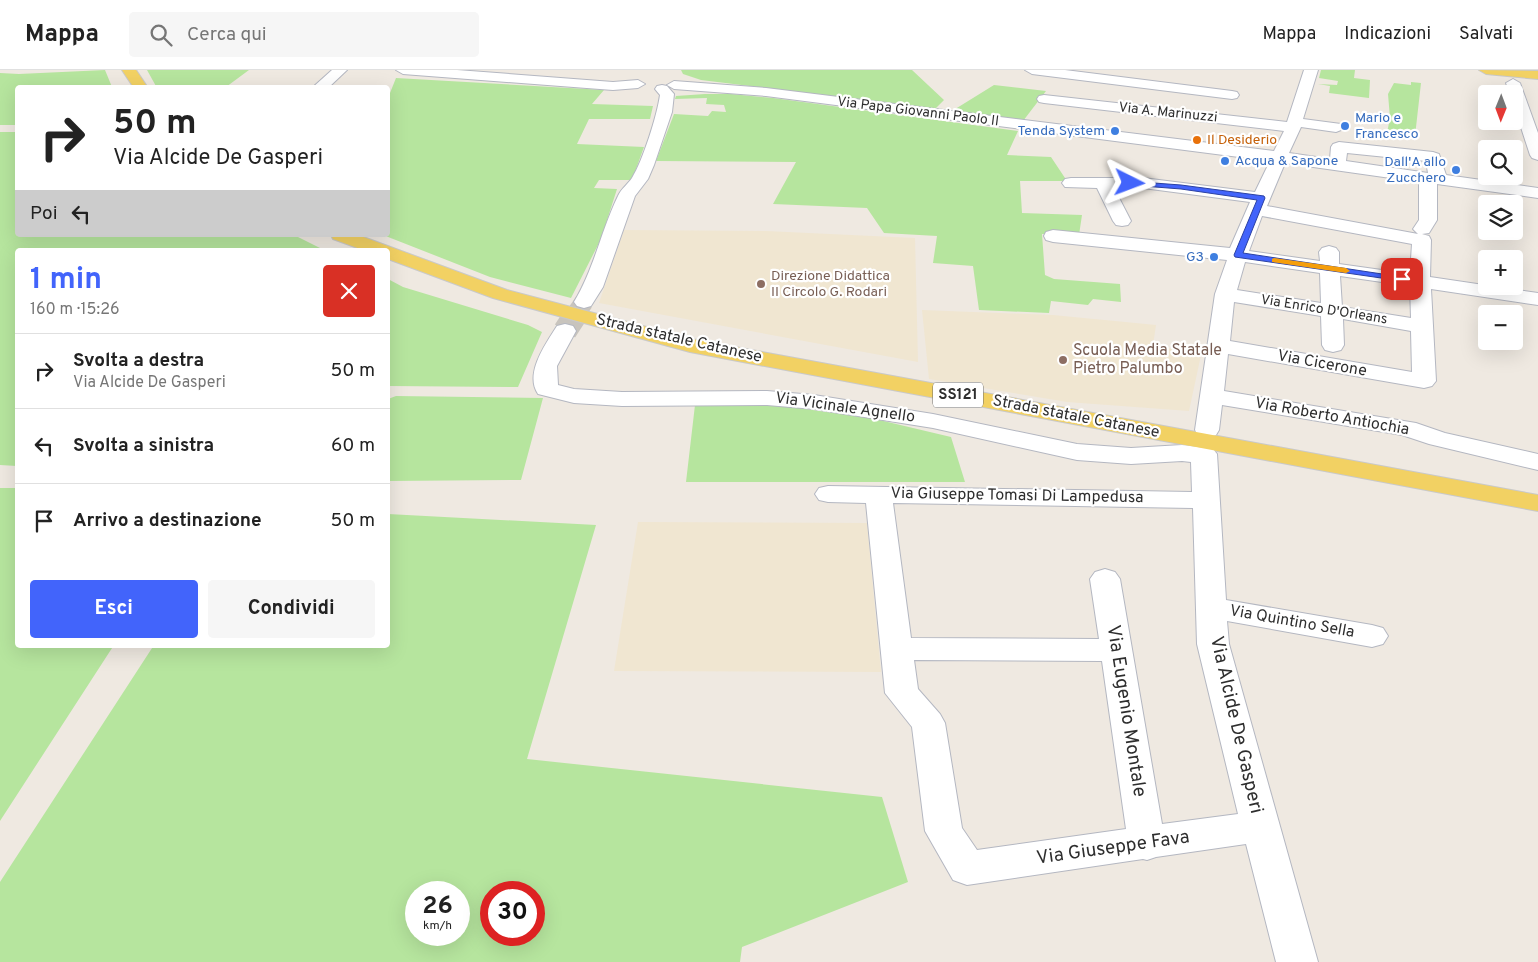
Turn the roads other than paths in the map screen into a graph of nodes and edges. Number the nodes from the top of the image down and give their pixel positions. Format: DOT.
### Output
graph roads {
  1 [pos="129,70"];
  2 [pos="340,70"];
  3 [pos="403,70"];
  4 [pos="1032,70"];
  5 [pos="1312,70"];
  6 [pos="1486,70"];
  7 [pos="454,72"];
  8 [pos="1076,73"];
  9 [pos="1538,75"];
  10 [pos="1214,77"];
  11 [pos="1511,78"];
  12 [pos="1113,81"];
  13 [pos="663,82"];
  14 [pos="139,85"];
  15 [pos="323,85"];
  16 [pos="1514,85"];
  17 [pos="1150,86"];
  18 [pos="1232,95"];
  19 [pos="1523,103"];
  20 [pos="1538,105"];
  21 [pos="1523,112"];
  22 [pos="1063,114"];
  23 [pos="1135,116"];
  24 [pos="1293,125"];
  25 [pos="1336,127"];
  26 [pos="1121,137"];
  27 [pos="1538,155"];
  28 [pos="1280,158"];
  29 [pos="1433,179"];
  30 [pos="1071,183"];
  31 [pos="1103,183"];
  32 [pos="1538,193"];
  33 [pos="1259,204"];
  34 [pos="1122,221"];
  35 [pos="1422,234"];
  36 [pos="1054,236"];
  37 [pos="345,237"];
  38 [pos="375,248"];
  39 [pos="390,253"];
  40 [pos="1238,255"];
  41 [pos="1330,259"];
  42 [pos="1420,282"];
  43 [pos="1225,294"];
  44 [pos="1538,299"];
  45 [pos="584,302"];
  46 [pos="1332,311"];
  47 [pos="1422,326"];
  48 [pos="565,331"];
  49 [pos="1333,345"];
  50 [pos="1219,346"];
  51 [pos="1212,396"];
  52 [pos="1205,447"];
  53 [pos="1538,462"];
  54 [pos="828,494"];
  55 [pos="878,495"];
  56 [pos="1206,500"];
  57 [pos="1538,503"];
  58 [pos="1105,579"];
  59 [pos="1212,608"];
  60 [pos="1372,636"];
  61 [pos="897,649"];
  62 [pos="1116,650"];
  63 [pos="1260,826"];
  64 [pos="1147,844"];
  65 [pos="1297,962"];
  1 -- 14 [label="main road"];
  2 -- 15 [label="street"];
  3 -- 7 [label="street"];
  4 -- 8 [label="street"];
  5 -- 24 [label="street, Via Alcide De Gasperi"];
  6 -- 11 [label="main road"];
  7 -- 13 [label="street"];
  8 -- 12 [label="street"];
  8 -- 23 [label="street, Via A. Marinuzzi"];
  9 -- 11 [label="main road"];
  10 -- 12 [label="street"];
  11 -- 16 [label="street"];
  12 -- 17 [label="street"];
  13 -- 26 [label="street, Via Papa Giovanni Paolo II"];
  13 -- 45 [label="street"];
  17 -- 18 [label="street"];
  17 -- 23 [label="street"];
  19 -- 20 [label="street"];
  21 -- 27 [label="street"];
  22 -- 23 [label="street"];
  23 -- 24 [label="street, Via A. Marinuzzi"];
  23 -- 26 [label="street"];
  24 -- 25 [label="street, Via A. Marinuzzi"];
  24 -- 28 [label="street, Via Alcide De Gasperi"];
  26 -- 28 [label="street, Via Papa Giovanni Paolo II"];
  28 -- 29 [label="street, Via Papa Giovanni Paolo II"];
  28 -- 33 [label="street, Via Alcide De Gasperi"];
  29 -- 32 [label="street, Via Papa Giovanni Paolo II"];
  29 -- 35 [label="street"];
  30 -- 31 [label="street"];
  31 -- 33 [label="street"];
  31 -- 34 [label="street"];
  33 -- 35 [label="street"];
  33 -- 40 [label="street, Via Alcide De Gasperi"];
  35 -- 42 [label="street"];
  36 -- 40 [label="street"];
  37 -- 38 [label="main road"];
  39 -- 57 [label="main road, Strada statale Catanese / SS121"];
  40 -- 41 [label="street"];
  40 -- 43 [label="street, Via Alcide De Gasperi"];
  41 -- 42 [label="street"];
  41 -- 46 [label="street"];
  42 -- 44 [label="street"];
  42 -- 47 [label="street"];
  43 -- 46 [label="street, Via Enrico D'Orleans"];
  43 -- 50 [label="street, Via Alcide De Gasperi"];
  46 -- 47 [label="street, Via Enrico D'Orleans"];
  46 -- 49 [label="street"];
  47 -- 50 [label="street, Via Cicerone"];
  48 -- 52 [label="street, Via Vicinale Agnello"];
  50 -- 51 [label="street, Via Alcide De Gasperi"];
  51 -- 52 [label="street, Via Alcide De Gasperi"];
  51 -- 53 [label="street, Via Roberto Antiochia"];
  52 -- 56 [label="street, Via Alcide De Gasperi"];
  54 -- 55 [label="street, Via Giuseppe Tomasi Di Lampedusa"];
  55 -- 56 [label="street, Via Giuseppe Tomasi Di Lampedusa"];
  55 -- 61 [label="street"];
  56 -- 59 [label="street, Via Alcide De Gasperi"];
  58 -- 62 [label="street, Via Eugenio Montale"];
  59 -- 60 [label="street, Via Quintino Sella"];
  59 -- 63 [label="street, Via Alcide De Gasperi"];
  61 -- 62 [label="street"];
  61 -- 64 [label="street, Via Giuseppe Fava"];
  62 -- 64 [label="street, Via Eugenio Montale"];
  63 -- 64 [label="street, Via Giuseppe Fava"];
  63 -- 65 [label="street, Via Alcide De Gasperi"];
}
